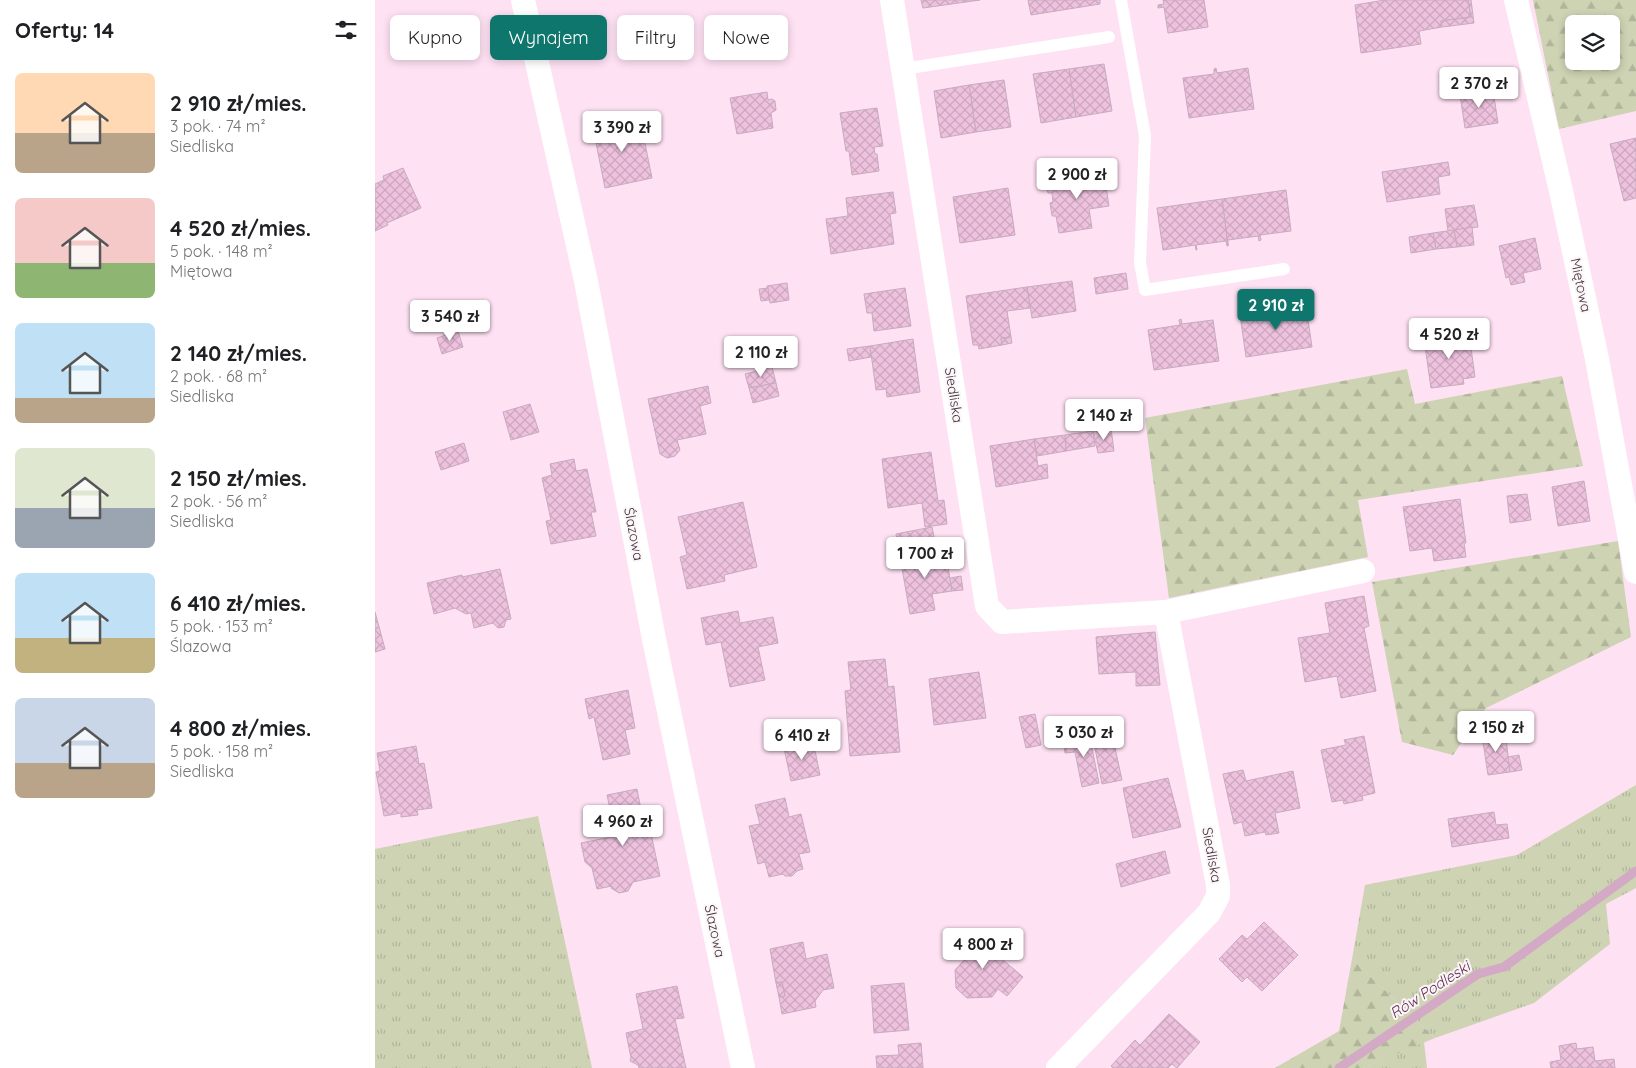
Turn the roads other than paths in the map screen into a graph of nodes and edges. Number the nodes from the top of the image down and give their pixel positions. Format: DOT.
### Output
graph roads {
  1 [pos="523,0"];
  2 [pos="892,0"];
  3 [pos="1121,0"];
  4 [pos="1516,0"];
  5 [pos="1109,37"];
  6 [pos="903,69"];
  7 [pos="1284,269"];
  8 [pos="1363,571"];
  9 [pos="1636,572"];
  10 [pos="1166,612"];
  11 [pos="743,1068"];
  12 [pos="1058,1068"];
  1 -- 11 [label="street, Ślazowa"];
  2 -- 6 [label="street, Siedliska"];
  3 -- 7 [label="lane"];
  4 -- 9 [label="street, Miętowa"];
  5 -- 6 [label="lane"];
  6 -- 10 [label="street, Siedliska"];
  8 -- 10 [label="street, Siedliska"];
  10 -- 12 [label="street, Siedliska"];
}
